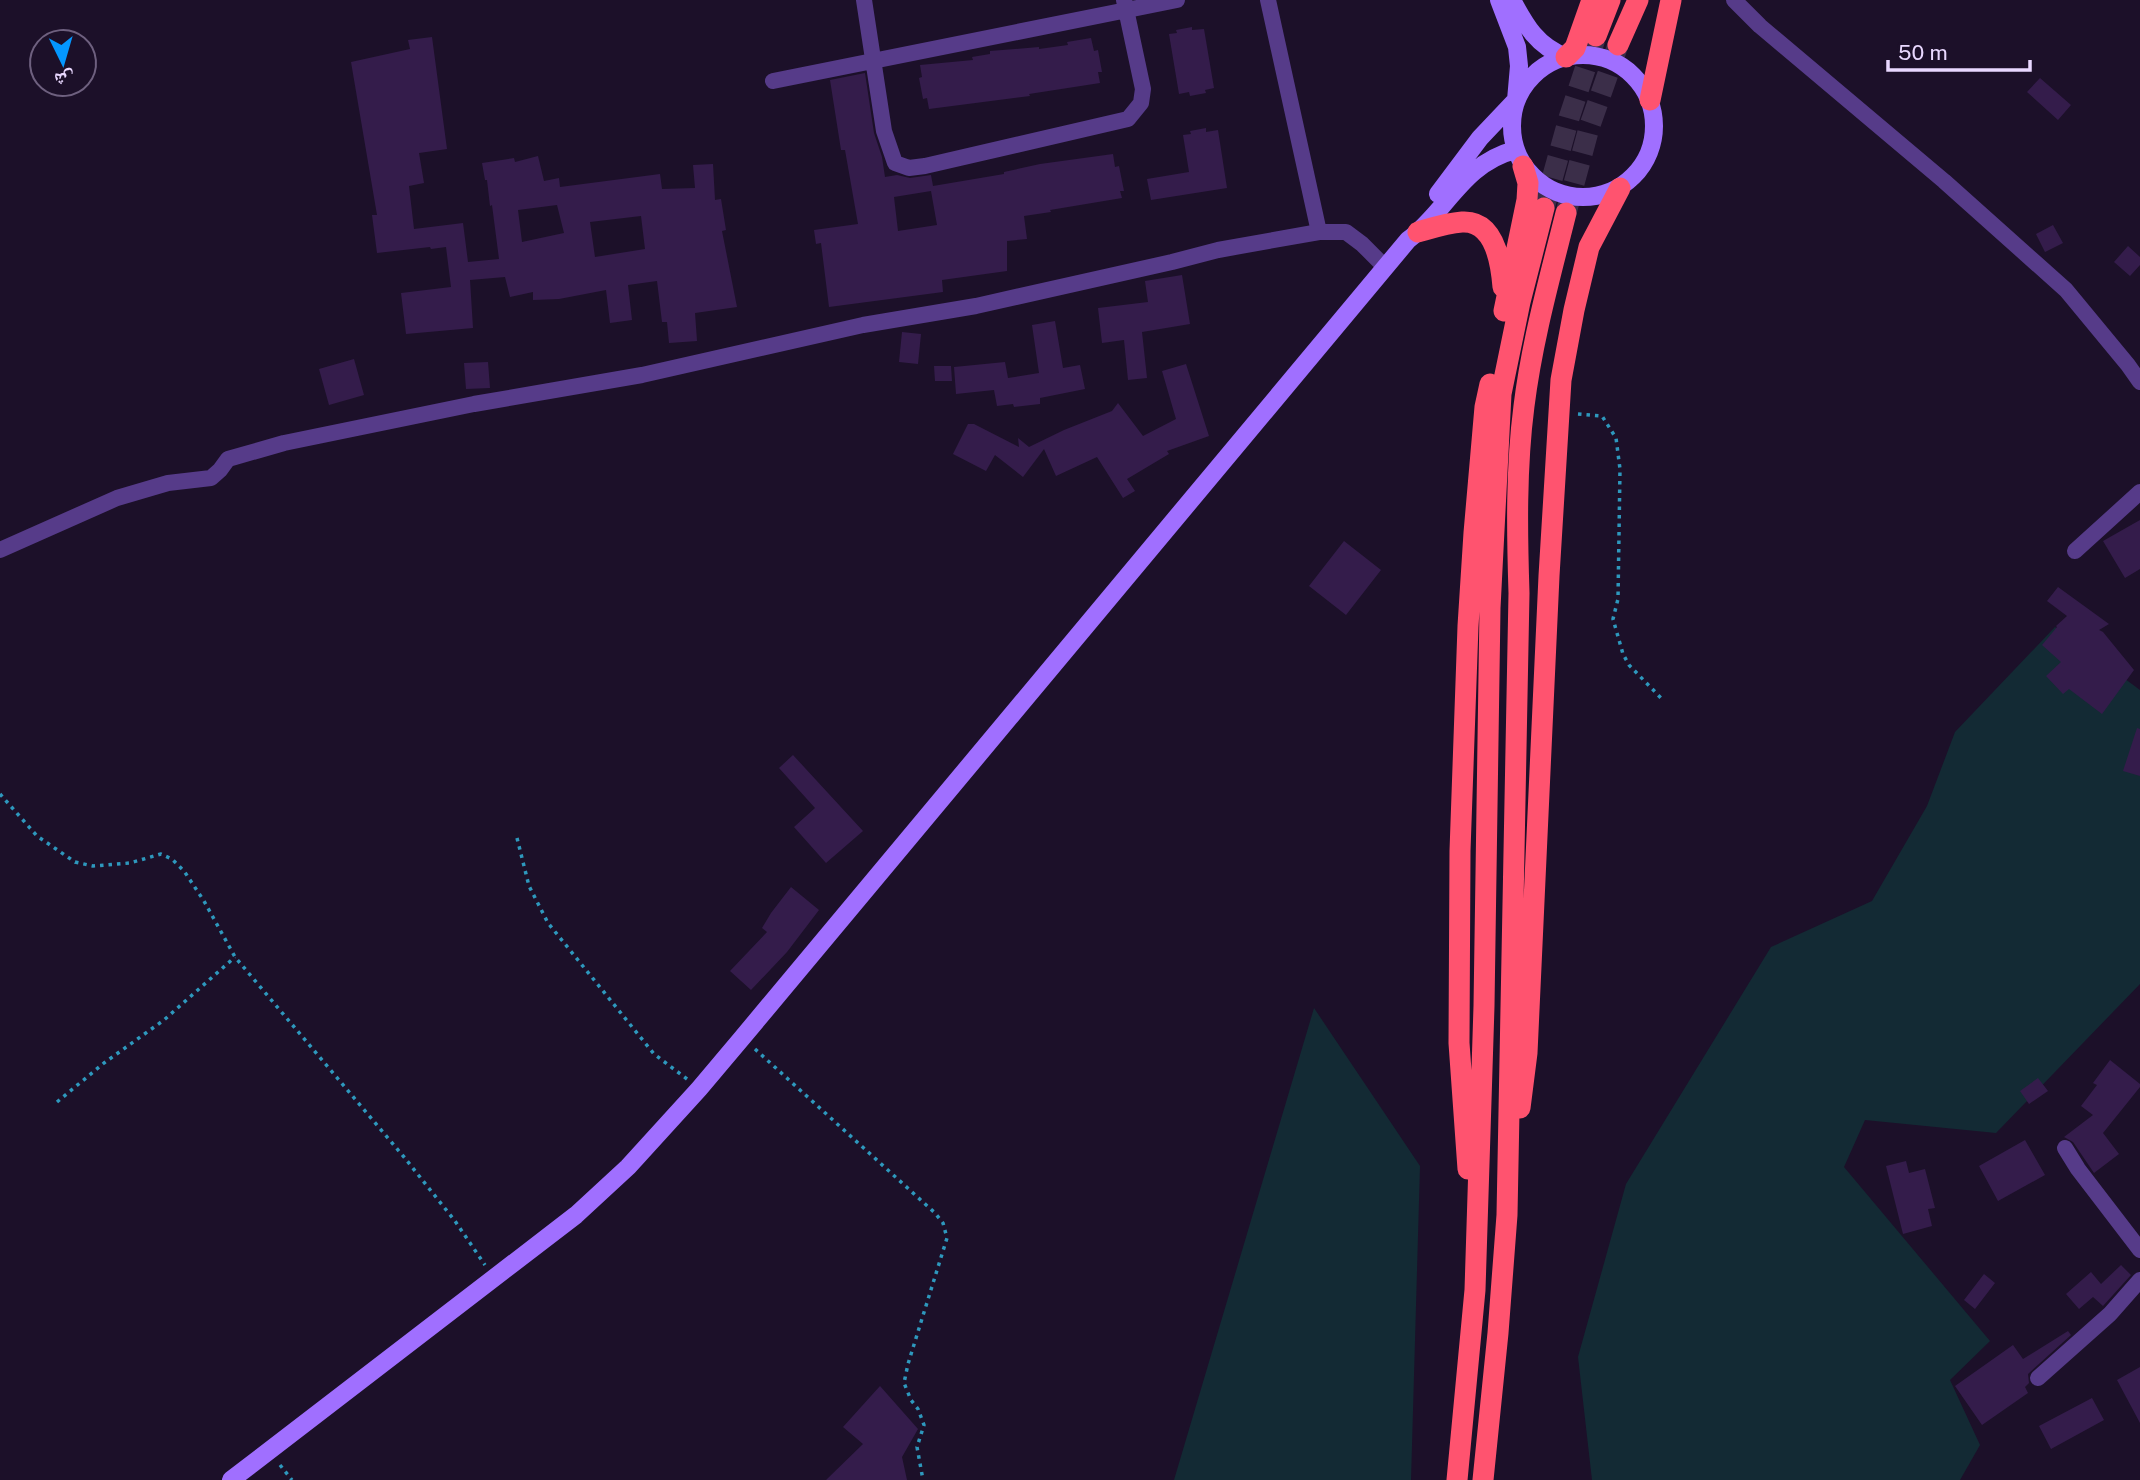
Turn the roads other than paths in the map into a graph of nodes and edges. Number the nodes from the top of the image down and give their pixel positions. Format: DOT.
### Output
graph roads {
  1 [pos="864,0"];
  2 [pos="1177,0"];
  3 [pos="1268,0"];
  4 [pos="1499,0"];
  5 [pos="1511,0"];
  6 [pos="1592,0"];
  7 [pos="1610,0"];
  8 [pos="1639,0"];
  9 [pos="1671,0"];
  10 [pos="1734,0"];
  11 [pos="1125,5"];
  12 [pos="1596,36"];
  13 [pos="1618,45"];
  14 [pos="1566,57"];
  15 [pos="873,61"];
  16 [pos="773,80"];
  17 [pos="1516,100"];
  18 [pos="1650,100"];
  19 [pos="1519,158"];
  20 [pos="1620,188"];
  21 [pos="1544,208"];
  22 [pos="1566,214"];
  23 [pos="1320,232"];
  24 [pos="1413,236"];
  25 [pos="1385,267"];
  26 [pos="1504,310"];
  27 [pos="2140,382"];
  28 [pos="2140,492"];
  29 [pos="0,550"];
  30 [pos="2075,551"];
  31 [pos="2065,1148"];
  32 [pos="1507,1214"];
  33 [pos="2140,1251"];
  34 [pos="1476,1255"];
  35 [pos="2140,1280"];
  36 [pos="2038,1378"];
  37 [pos="231,1480"];
  38 [pos="1457,1480"];
  39 [pos="1483,1480"];
  1 -- 15 [label="street"];
  2 -- 11 [label="street"];
  3 -- 23 [label="street"];
  4 -- 17 [label="main road"];
  5 -- 14 [label="main road"];
  6 -- 14 [label="highway"];
  7 -- 12 [label="highway"];
  8 -- 13 [label="highway"];
  9 -- 18 [label="highway"];
  10 -- 27 [label="street"];
  11 -- 15 [label="street"];
  11 -- 15 [label="street"];
  14 -- 17 [label="main road"];
  14 -- 18 [label="main road"];
  15 -- 16 [label="street"];
  17 -- 19 [label="main road"];
  17 -- 24 [label="main road"];
  18 -- 20 [label="main road"];
  19 -- 20 [label="main road"];
  19 -- 24 [label="main road"];
  19 -- 26 [label="highway"];
  20 -- 32 [label="highway"];
  21 -- 34 [label="highway"];
  22 -- 32 [label="highway"];
  23 -- 25 [label="street"];
  23 -- 29 [label="street"];
  24 -- 25 [label="main road"];
  24 -- 26 [label="highway"];
  25 -- 37 [label="main road"];
  26 -- 34 [label="highway"];
  28 -- 30 [label="street"];
  31 -- 33 [label="street"];
  32 -- 39 [label="highway"];
  34 -- 38 [label="highway"];
  35 -- 36 [label="street"];
}
